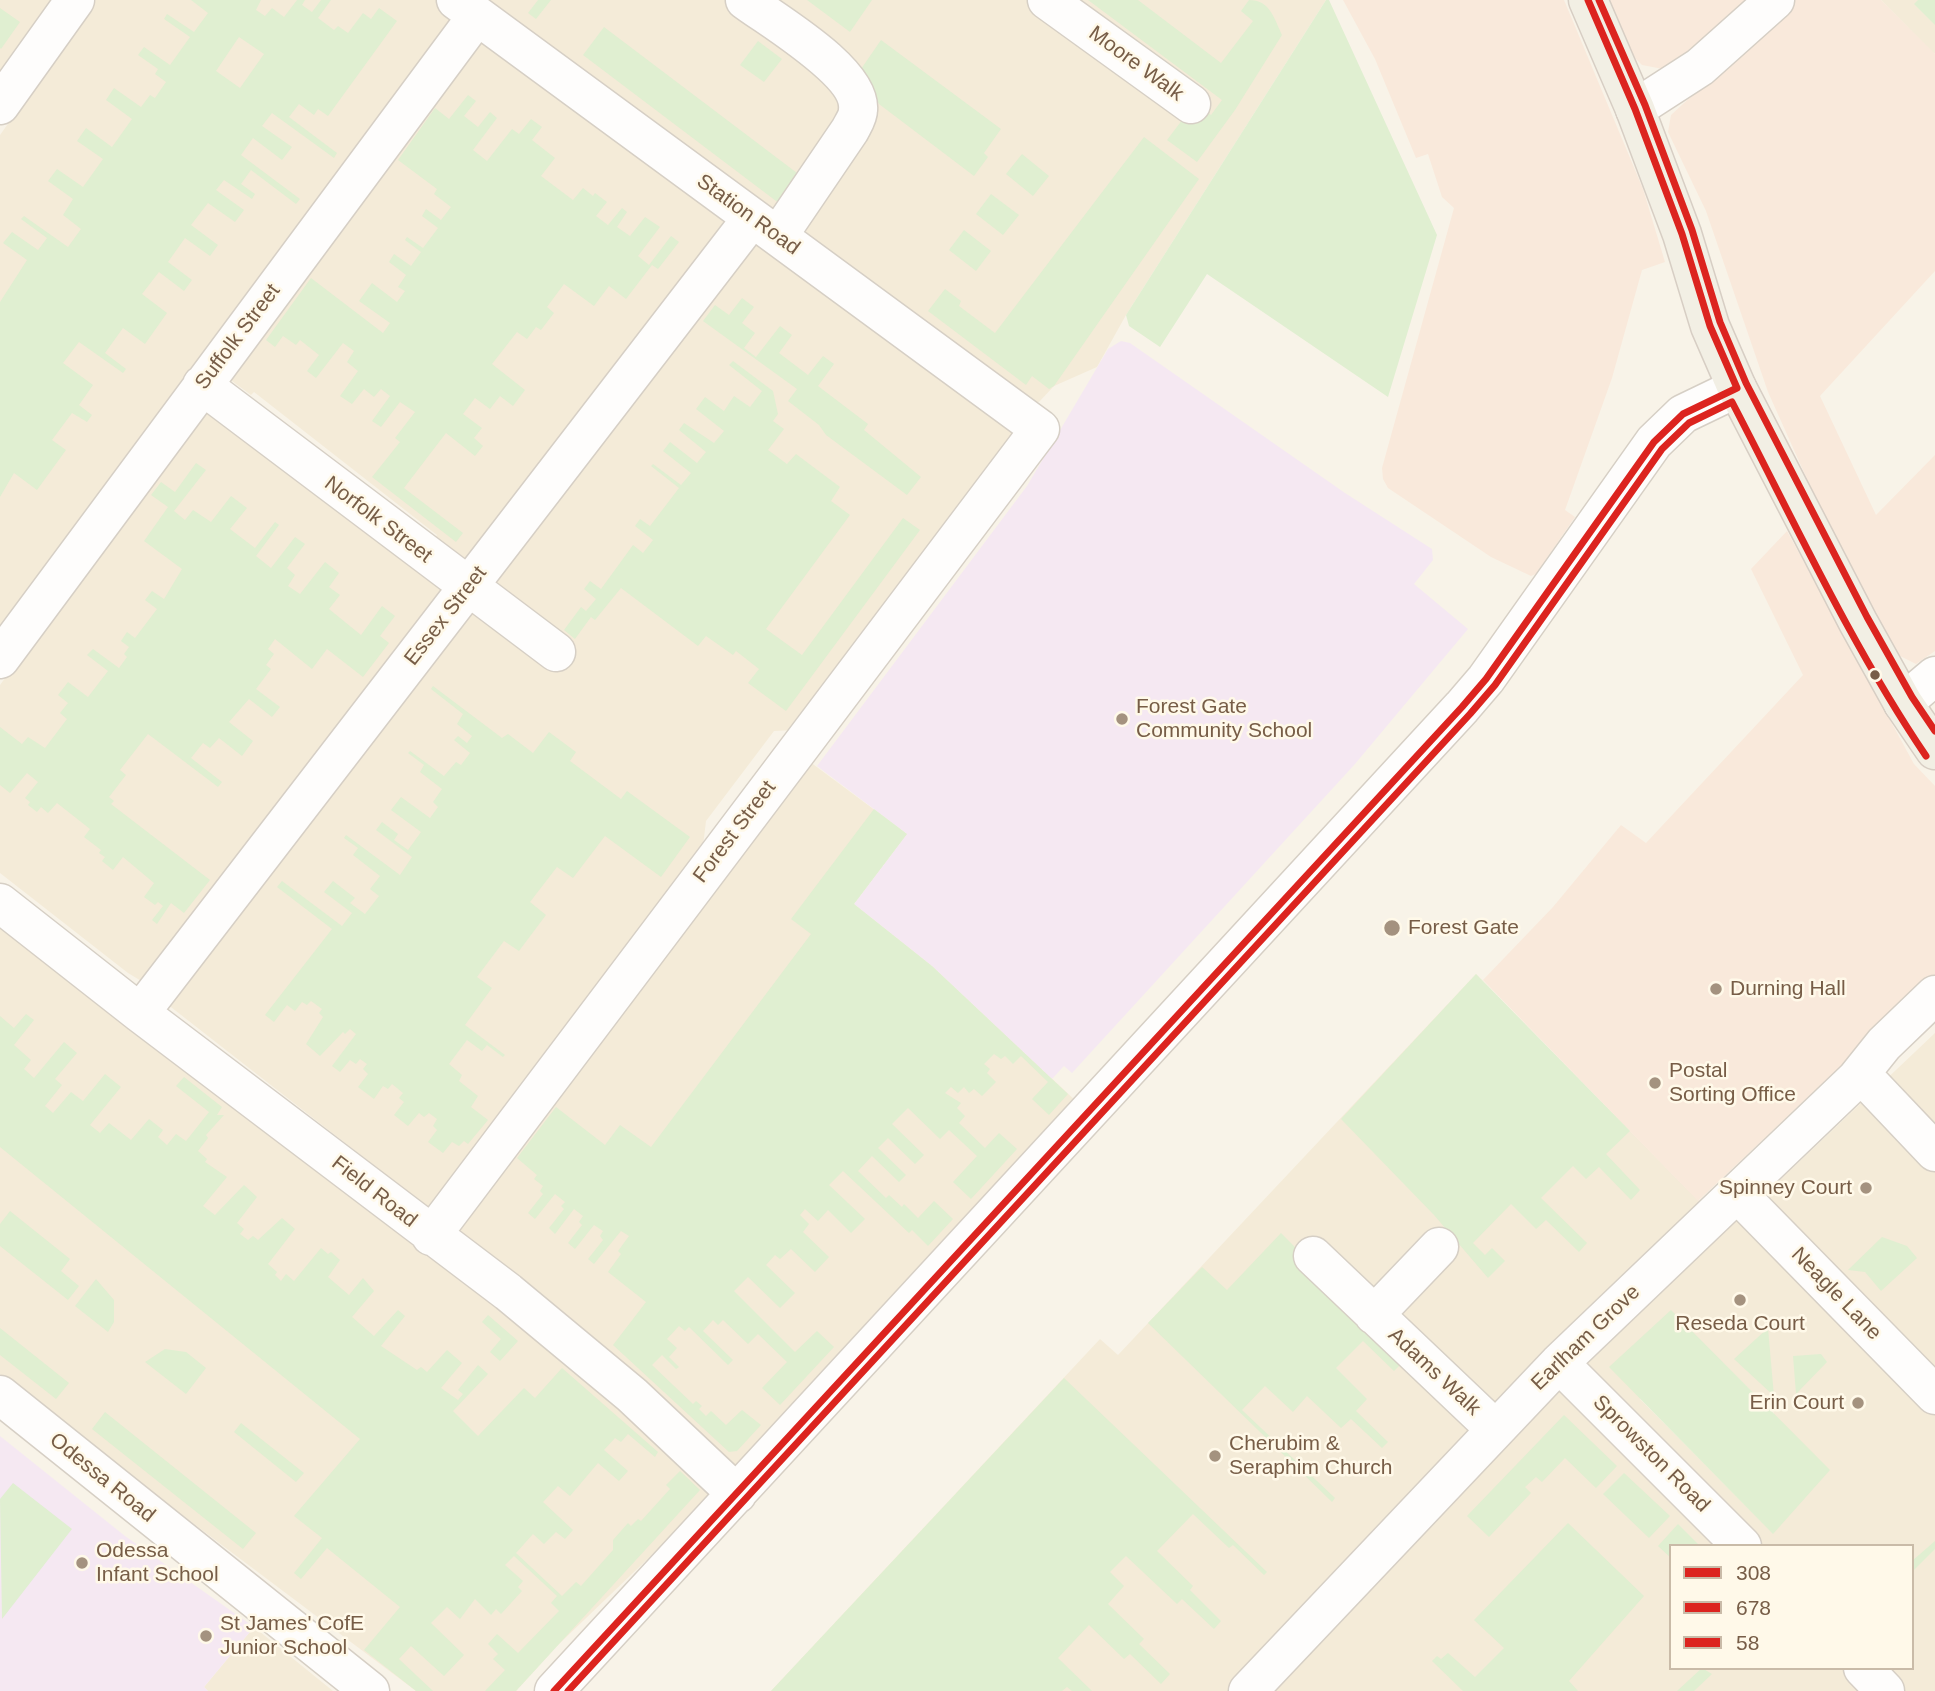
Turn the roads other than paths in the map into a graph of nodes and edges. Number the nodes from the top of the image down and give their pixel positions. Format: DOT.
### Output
graph roads {
  1 [pos="75,0"];
  2 [pos="745,0"];
  3 [pos="1047,0"];
  4 [pos="1588,0"];
  5 [pos="1775,0"];
  6 [pos="478,9"];
  7 [pos="1191,104"];
  8 [pos="0,105"];
  9 [pos="1635,109"];
  10 [pos="765,227"];
  11 [pos="202,385"];
  12 [pos="1737,388"];
  13 [pos="1040,429"];
  14 [pos="468,588"];
  15 [pos="556,652"];
  16 [pos="0,659"];
  17 [pos="1935,676"];
  18 [pos="1903,703"];
  19 [pos="1935,750"];
  20 [pos="0,902"];
  21 [pos="1935,995"];
  22 [pos="140,1013"];
  23 [pos="1861,1074"];
  24 [pos="1935,1152"];
  25 [pos="1737,1193"];
  26 [pos="431,1236"];
  27 [pos="1439,1247"];
  28 [pos="1313,1256"];
  29 [pos="1374,1315"];
  30 [pos="1559,1363"];
  31 [pos="0,1395"];
  32 [pos="1935,1395"];
  33 [pos="1495,1429"];
  34 [pos="737,1494"];
  35 [pos="1740,1544"];
  36 [pos="1865,1670"];
  37 [pos="370,1691"];
  38 [pos="554,1691"];
  39 [pos="1248,1691"];
  40 [pos="1885,1691"];
  1 -- 8 [label="street"];
  2 -- 10 [label="street, Essex Street"];
  3 -- 7 [label="street, Moore Walk"];
  4 -- 9 [label="main road"];
  5 -- 9 [label="street"];
  6 -- 10 [label="street, Station Road"];
  6 -- 11 [label="street, Suffolk Street"];
  9 -- 12 [label="main road"];
  10 -- 13 [label="street, Station Road"];
  10 -- 14 [label="street, Essex Street"];
  11 -- 14 [label="street, Norfolk Street"];
  11 -- 16 [label="street, Suffolk Street"];
  12 -- 18 [label="main road"];
  12 -- 34 [label="street"];
  13 -- 26 [label="street, Forest Street"];
  14 -- 15 [label="street, Norfolk Street"];
  14 -- 22 [label="street, Essex Street"];
  17 -- 18 [label="street"];
  18 -- 19 [label="main road"];
  20 -- 22 [label="street, Field Road"];
  21 -- 23 [label="street, Earlham Grove"];
  22 -- 26 [label="street, Field Road"];
  23 -- 24 [label="street"];
  23 -- 25 [label="street, Earlham Grove"];
  25 -- 30 [label="street, Earlham Grove"];
  25 -- 32 [label="street, Neagle Lane"];
  26 -- 34 [label="street, Field Road"];
  27 -- 29 [label="street, Adams Walk"];
  28 -- 29 [label="street, Adams Walk"];
  29 -- 33 [label="street, Adams Walk"];
  30 -- 33 [label="street, Earlham Grove"];
  30 -- 35 [label="street, Sprowston Road"];
  31 -- 37 [label="street, Odessa Road"];
  33 -- 39 [label="street, Earlham Grove"];
  34 -- 38 [label="street"];
  36 -- 40 [label="street"];
}
